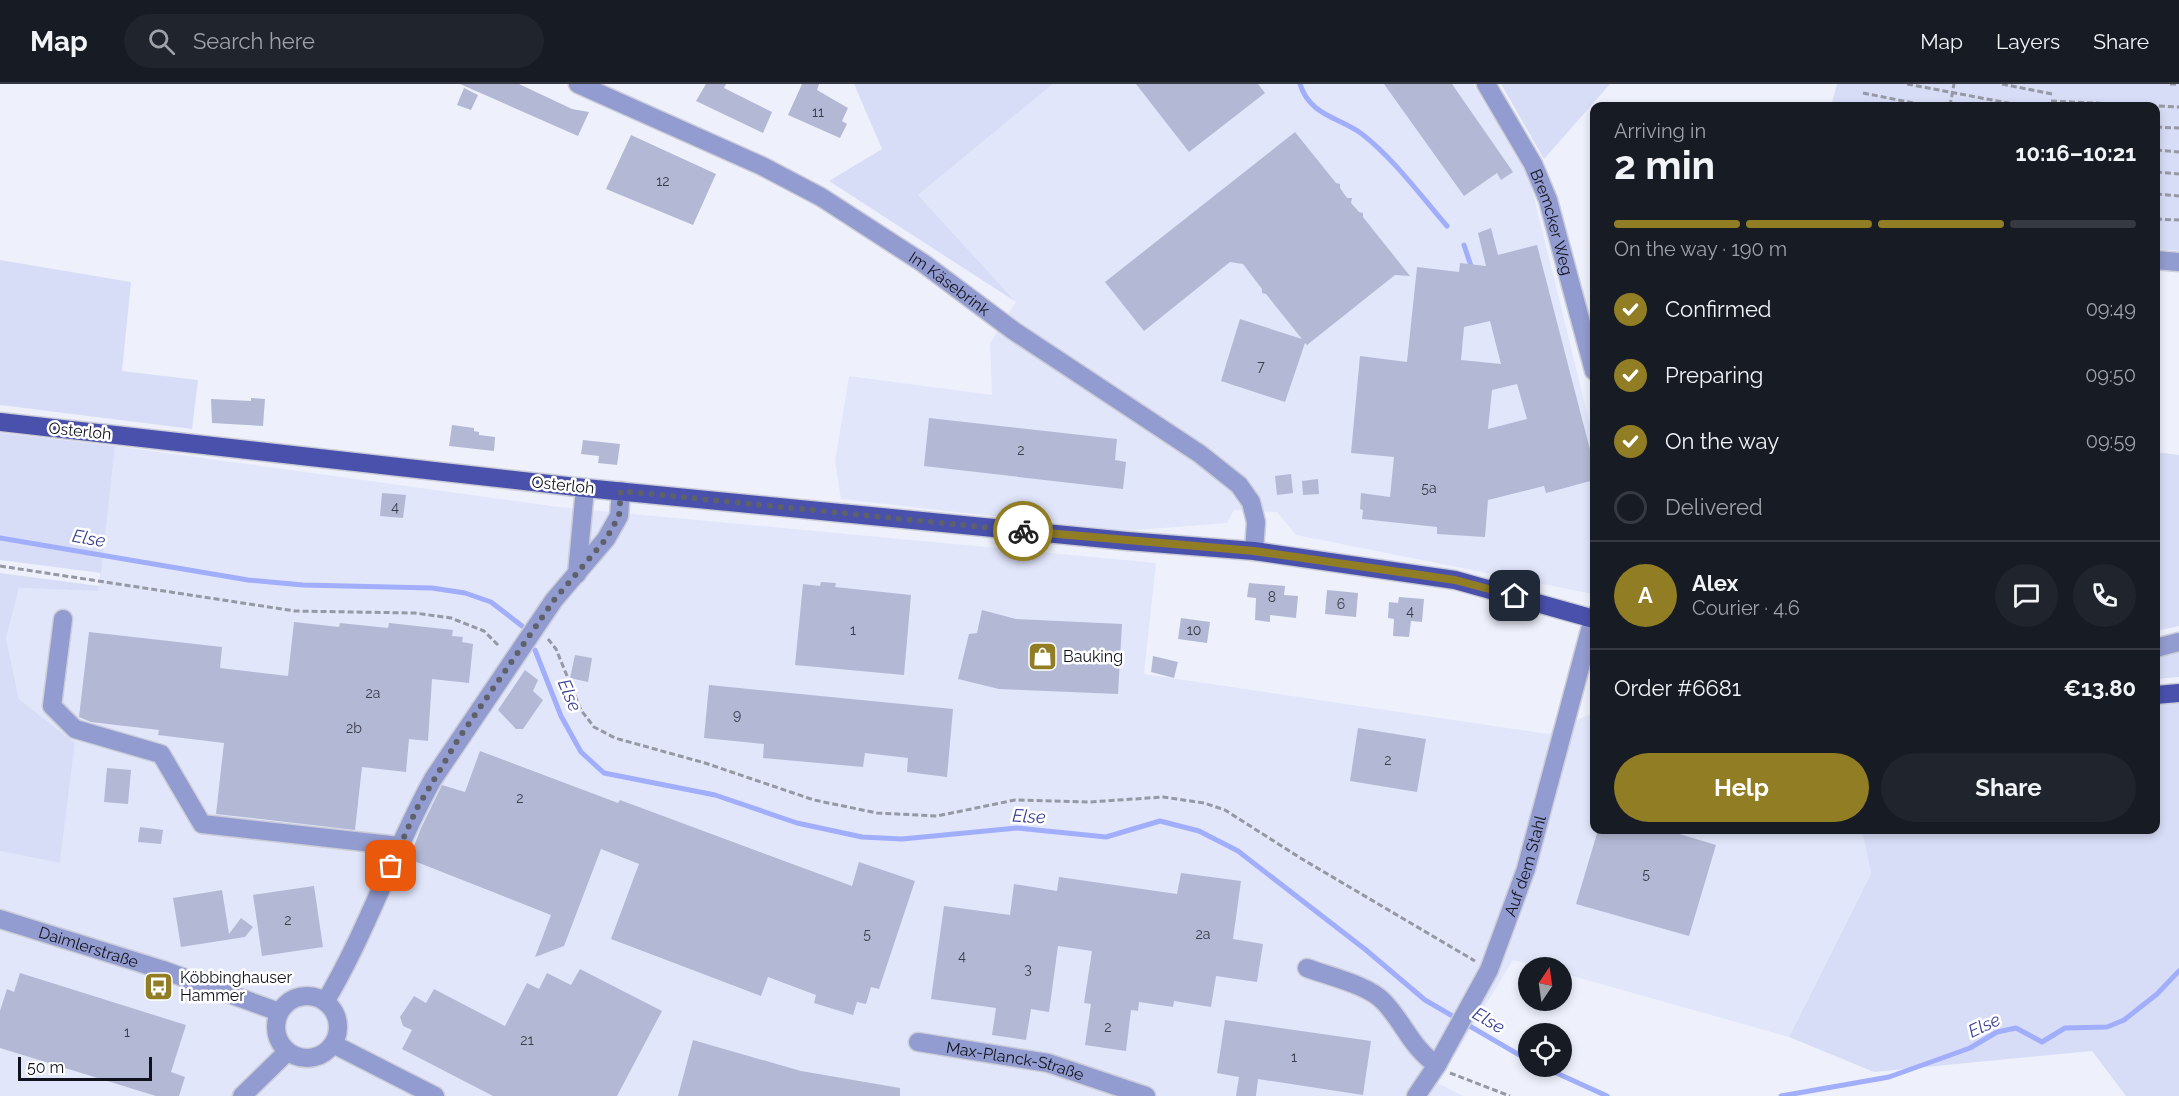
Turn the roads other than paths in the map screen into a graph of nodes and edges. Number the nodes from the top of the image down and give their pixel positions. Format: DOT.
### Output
graph roads {
  1 [pos="578,84"];
  2 [pos="1486,84"];
  3 [pos="2160,260"];
  4 [pos="2179,262"];
  5 [pos="1590,356"];
  6 [pos="0,422"];
  7 [pos="585,488"];
  8 [pos="621,491"];
  9 [pos="1254,551"];
  10 [pos="577,574"];
  11 [pos="1590,617"];
  12 [pos="63,619"];
  13 [pos="1590,631"];
  14 [pos="2179,642"];
  15 [pos="2160,647"];
  16 [pos="2179,693"];
  17 [pos="2160,695"];
  18 [pos="400,846"];
  19 [pos="0,919"];
  20 [pos="1307,968"];
  21 [pos="325,1002"];
  22 [pos="279,1012"];
  23 [pos="918,1042"];
  24 [pos="333,1044"];
  25 [pos="288,1052"];
  26 [pos="1436,1066"];
  27 [pos="242,1096"];
  28 [pos="435,1096"];
  29 [pos="1146,1096"];
  30 [pos="1416,1096"];
  1 -- 9 [label="street, Im Käsebrink"];
  2 -- 5 [label="street, Bremcker Weg"];
  3 -- 4 [label="street"];
  6 -- 7 [label="main road, Osterloh"];
  7 -- 8 [label="main road, Osterloh"];
  7 -- 10 [label="street"];
  8 -- 9 [label="main road, Osterloh"];
  8 -- 10 [label="street"];
  9 -- 11 [label="main road, Osterloh"];
  10 -- 18 [label="street"];
  12 -- 18 [label="street"];
  13 -- 26 [label="street, Auf dem Stahl"];
  14 -- 15 [label="street"];
  16 -- 17 [label="main road"];
  18 -- 21 [label="street"];
  19 -- 22 [label="street, Daimlerstraße"];
  20 -- 26 [label="street"];
  21 -- 22 [label="street"];
  21 -- 24 [label="street"];
  22 -- 25 [label="street"];
  23 -- 29 [label="street, Max-Planck-Straße"];
  24 -- 25 [label="street"];
  24 -- 28 [label="street"];
  25 -- 27 [label="street"];
  26 -- 30 [label="street, Auf dem Stahl"];
}
